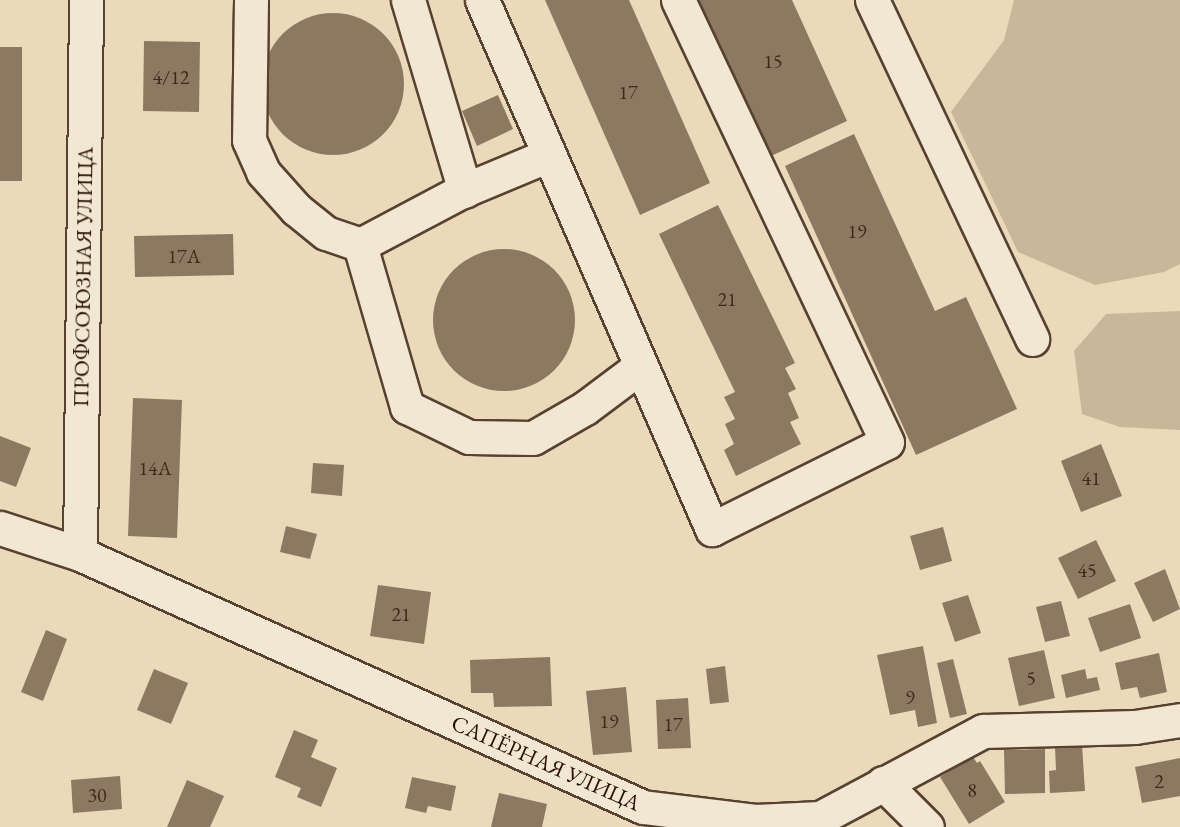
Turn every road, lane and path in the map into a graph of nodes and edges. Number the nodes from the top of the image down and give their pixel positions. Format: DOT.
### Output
graph roads {
  1 [pos="86,0"];
  2 [pos="251,0"];
  3 [pos="408,0"];
  4 [pos="482,0"];
  5 [pos="678,0"];
  6 [pos="872,0"];
  7 [pos="549,155"];
  8 [pos="465,191"];
  9 [pos="360,244"];
  10 [pos="1032,339"];
  11 [pos="641,366"];
  12 [pos="0,528"];
  13 [pos="80,554"];
  14 [pos="1180,720"];
  15 [pos="883,783"];
  16 [pos="927,827"];
  1 -- 13 [label="street, ПРОФСОЮЗНАЯ УЛИЦА"];
  2 -- 9 [label="street"];
  3 -- 8 [label="street"];
  4 -- 7 [label="street"];
  5 -- 11 [label="street"];
  6 -- 10 [label="street"];
  7 -- 8 [label="street"];
  7 -- 11 [label="street"];
  8 -- 9 [label="street"];
  9 -- 11 [label="street"];
  12 -- 13 [label="street, САПЁРНАЯ УЛИЦА"];
  13 -- 15 [label="street, САПЁРНАЯ УЛИЦА"];
  14 -- 15 [label="street, САПЁРНАЯ УЛИЦА"];
  15 -- 16 [label="street"];
}
